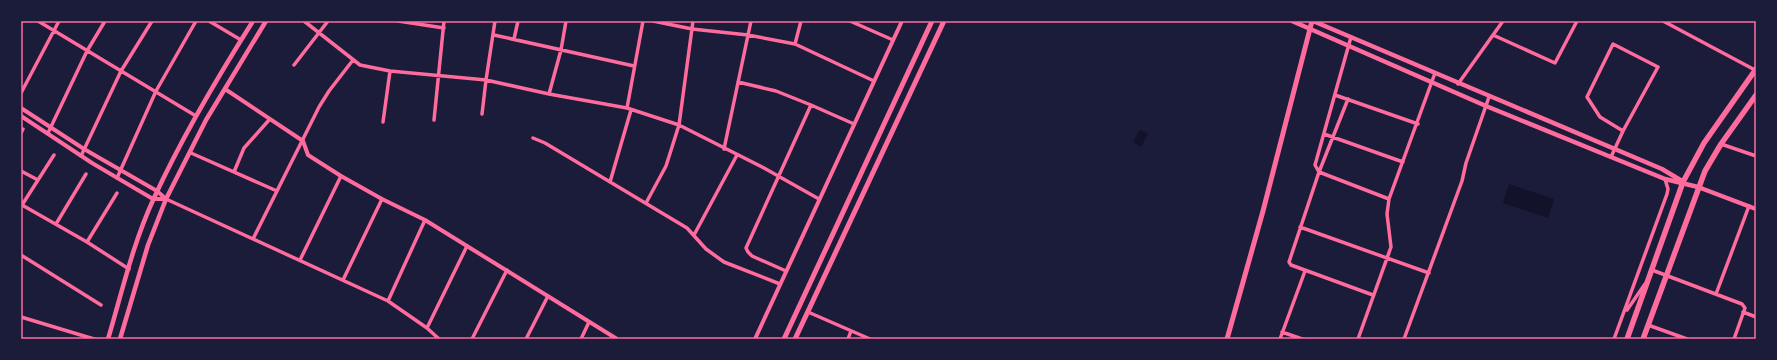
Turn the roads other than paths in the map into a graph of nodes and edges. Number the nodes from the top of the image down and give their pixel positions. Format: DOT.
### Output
graph roads {
  1 [pos="38,21"];
  2 [pos="59,21"];
  3 [pos="105,21"];
  4 [pos="152,21"];
  5 [pos="196,21"];
  6 [pos="209,21"];
  7 [pos="253,21"];
  8 [pos="266,21"];
  9 [pos="304,21"];
  10 [pos="328,21"];
  11 [pos="398,21"];
  12 [pos="444,21"];
  13 [pos="496,21"];
  14 [pos="518,21"];
  15 [pos="566,21"];
  16 [pos="643,21"];
  17 [pos="653,21"];
  18 [pos="693,21"];
  19 [pos="751,21"];
  20 [pos="850,21"];
  21 [pos="902,21"];
  22 [pos="932,21"];
  23 [pos="944,21"];
  24 [pos="1292,21"];
  25 [pos="1312,21"];
  26 [pos="1503,21"];
  27 [pos="1577,21"];
  28 [pos="1663,21"];
  29 [pos="802,22"];
  30 [pos="444,28"];
  31 [pos="692,29"];
  32 [pos="1310,29"];
  33 [pos="53,30"];
  34 [pos="320,32"];
  35 [pos="494,35"];
  36 [pos="748,35"];
  37 [pos="1494,35"];
  38 [pos="1351,37"];
  39 [pos="514,39"];
  40 [pos="241,40"];
  41 [pos="893,40"];
  42 [pos="795,44"];
  43 [pos="1348,46"];
  44 [pos="561,50"];
  45 [pos="87,51"];
  46 [pos="353,60"];
  47 [pos="294,65"];
  48 [pos="634,66"];
  49 [pos="1756,70"];
  50 [pos="121,71"];
  51 [pos="390,71"];
  52 [pos="1435,73"];
  53 [pos="438,74"];
  54 [pos="486,80"];
  55 [pos="874,81"];
  56 [pos="738,82"];
  57 [pos="1432,83"];
  58 [pos="1458,84"];
  59 [pos="225,89"];
  60 [pos="156,91"];
  61 [pos="21,93"];
  62 [pos="549,94"];
  63 [pos="1335,94"];
  64 [pos="1756,96"];
  65 [pos="1489,97"];
  66 [pos="1348,99"];
  67 [pos="811,105"];
  68 [pos="1486,106"];
  69 [pos="21,108"];
  70 [pos="627,108"];
  71 [pos="631,110"];
  72 [pos="482,114"];
  73 [pos="21,116"];
  74 [pos="196,116"];
  75 [pos="269,120"];
  76 [pos="434,120"];
  77 [pos="383,122"];
  78 [pos="854,124"];
  79 [pos="1418,124"];
  80 [pos="679,125"];
  81 [pos="51,128"];
  82 [pos="1623,131"];
  83 [pos="48,133"];
  84 [pos="1324,134"];
  85 [pos="1332,136"];
  86 [pos="533,138"];
  87 [pos="302,141"];
  88 [pos="1721,144"];
  89 [pos="724,148"];
  90 [pos="84,149"];
  91 [pos="1615,149"];
  92 [pos="191,153"];
  93 [pos="54,155"];
  94 [pos="737,155"];
  95 [pos="81,156"];
  96 [pos="1756,156"];
  97 [pos="1612,157"];
  98 [pos="1403,162"];
  99 [pos="21,171"];
  100 [pos="121,171"];
  101 [pos="234,172"];
  102 [pos="1319,172"];
  103 [pos="86,174"];
  104 [pos="341,176"];
  105 [pos="779,177"];
  106 [pos="117,178"];
  107 [pos="1665,179"];
  108 [pos="38,180"];
  109 [pos="610,182"];
  110 [pos="1683,182"];
  111 [pos="1698,186"];
  112 [pos="157,191"];
  113 [pos="277,191"];
  114 [pos="117,193"];
  115 [pos="153,199"];
  116 [pos="166,199"];
  117 [pos="382,199"];
  118 [pos="819,199"];
  119 [pos="1389,199"];
  120 [pos="646,203"];
  121 [pos="1749,206"];
  122 [pos="1756,209"];
  123 [pos="425,220"];
  124 [pos="56,224"];
  125 [pos="1300,227"];
  126 [pos="694,235"];
  127 [pos="253,239"];
  128 [pos="88,242"];
  129 [pos="467,246"];
  130 [pos="21,255"];
  131 [pos="1388,258"];
  132 [pos="300,260"];
  133 [pos="128,269"];
  134 [pos="506,270"];
  135 [pos="1305,270"];
  136 [pos="1652,270"];
  137 [pos="786,271"];
  138 [pos="1429,272"];
  139 [pos="1666,275"];
  140 [pos="1650,276"];
  141 [pos="343,280"];
  142 [pos="780,284"];
  143 [pos="1716,294"];
  144 [pos="1374,295"];
  145 [pos="548,296"];
  146 [pos="388,301"];
  147 [pos="101,305"];
  148 [pos="1744,310"];
  149 [pos="808,312"];
  150 [pos="1623,316"];
  151 [pos="21,317"];
  152 [pos="1756,317"];
  153 [pos="590,322"];
  154 [pos="1648,325"];
  155 [pos="427,328"];
  156 [pos="851,331"];
  157 [pos="1282,332"];
  158 [pos="94,339"];
  159 [pos="108,339"];
  160 [pos="120,339"];
  161 [pos="439,339"];
  162 [pos="472,339"];
  163 [pos="526,339"];
  164 [pos="581,339"];
  165 [pos="617,339"];
  166 [pos="755,339"];
  167 [pos="784,339"];
  168 [pos="795,339"];
  169 [pos="848,339"];
  170 [pos="870,339"];
  171 [pos="1227,339"];
  172 [pos="1280,339"];
  173 [pos="1302,339"];
  174 [pos="1358,339"];
  175 [pos="1404,339"];
  176 [pos="1614,339"];
  177 [pos="1627,339"];
  178 [pos="1643,339"];
  179 [pos="1687,339"];
  180 [pos="1734,339"];
  1 -- 33 [label="street"];
  2 -- 33 [label="street"];
  3 -- 45 [label="street"];
  4 -- 50 [label="street"];
  5 -- 60 [label="street"];
  6 -- 40 [label="street"];
  7 -- 40 [label="main road"];
  8 -- 59 [label="main road"];
  9 -- 34 [label="street"];
  10 -- 34 [label="street"];
  11 -- 30 [label="street"];
  12 -- 30 [label="street"];
  13 -- 35 [label="street"];
  14 -- 39 [label="street"];
  15 -- 44 [label="street"];
  16 -- 48 [label="street"];
  17 -- 31 [label="street"];
  18 -- 31 [label="street"];
  19 -- 36 [label="street"];
  20 -- 41 [label="street"];
  21 -- 41 [label="street"];
  22 -- 167 [label="main road"];
  23 -- 149 [label="main road"];
  24 -- 32 [label="main road"];
  25 -- 32 [label="main road"];
  25 -- 38 [label="main road"];
  26 -- 37 [label="street"];
  27 -- 37 [label="street"];
  28 -- 49 [label="street"];
  29 -- 42 [label="street"];
  30 -- 53 [label="street"];
  31 -- 36 [label="street"];
  31 -- 80 [label="street"];
  32 -- 43 [label="main road"];
  32 -- 171 [label="main road"];
  33 -- 45 [label="street"];
  33 -- 61 [label="street"];
  34 -- 46 [label="street"];
  34 -- 47 [label="street"];
  35 -- 39 [label="street"];
  35 -- 54 [label="street"];
  36 -- 42 [label="street"];
  36 -- 56 [label="street"];
  37 -- 58 [label="street"];
  38 -- 43 [label="street"];
  38 -- 52 [label="main road"];
  39 -- 44 [label="street"];
  40 -- 74 [label="main road"];
  41 -- 55 [label="street"];
  42 -- 55 [label="street"];
  43 -- 57 [label="main road"];
  43 -- 63 [label="street"];
  44 -- 48 [label="street"];
  44 -- 62 [label="street"];
  45 -- 50 [label="street"];
  45 -- 81 [label="street"];
  46 -- 51 [label="street"];
  46 -- 87 [label="street"];
  48 -- 70 [label="street"];
  49 -- 110 [label="highway"];
  50 -- 60 [label="street"];
  50 -- 90 [label="street"];
  51 -- 53 [label="street"];
  51 -- 77 [label="street"];
  52 -- 57 [label="street"];
  52 -- 58 [label="main road"];
  53 -- 54 [label="street"];
  53 -- 76 [label="street"];
  54 -- 62 [label="street"];
  54 -- 72 [label="street"];
  55 -- 78 [label="street"];
  56 -- 67 [label="street"];
  56 -- 89 [label="street"];
  57 -- 68 [label="main road"];
  57 -- 79 [label="street"];
  58 -- 65 [label="main road"];
  59 -- 75 [label="street"];
  59 -- 92 [label="main road"];
  60 -- 74 [label="street"];
  60 -- 100 [label="street"];
  62 -- 70 [label="street"];
  63 -- 66 [label="street"];
  63 -- 84 [label="street"];
  64 -- 88 [label="highway"];
  65 -- 68 [label="street"];
  65 -- 91 [label="main road"];
  66 -- 79 [label="street"];
  66 -- 85 [label="street"];
  67 -- 78 [label="street"];
  67 -- 105 [label="street"];
  68 -- 97 [label="main road"];
  68 -- 138 [label="street"];
  69 -- 81 [label="street"];
  70 -- 71 [label="street"];
  71 -- 80 [label="street"];
  71 -- 109 [label="street"];
  73 -- 83 [label="street"];
  74 -- 112 [label="main road"];
  75 -- 87 [label="street"];
  75 -- 101 [label="street"];
  78 -- 118 [label="street"];
  79 -- 98 [label="street"];
  80 -- 89 [label="street"];
  80 -- 120 [label="street"];
  81 -- 83 [label="street"];
  81 -- 90 [label="street"];
  82 -- 82 [label="street"];
  82 -- 91 [label="street"];
  83 -- 95 [label="street"];
  84 -- 85 [label="street"];
  84 -- 102 [label="street"];
  85 -- 98 [label="street"];
  85 -- 102 [label="street"];
  86 -- 109 [label="street"];
  87 -- 104 [label="street"];
  87 -- 113 [label="street"];
  88 -- 96 [label="street"];
  88 -- 111 [label="highway"];
  89 -- 94 [label="street"];
  90 -- 95 [label="street"];
  90 -- 100 [label="street"];
  91 -- 97 [label="street"];
  91 -- 110 [label="main road"];
  92 -- 101 [label="street"];
  92 -- 116 [label="main road"];
  93 -- 108 [label="street"];
  94 -- 105 [label="street"];
  94 -- 126 [label="street"];
  95 -- 106 [label="street"];
  97 -- 107 [label="main road"];
  98 -- 119 [label="street"];
  99 -- 108 [label="street"];
  100 -- 106 [label="street"];
  100 -- 112 [label="street"];
  101 -- 113 [label="street"];
  102 -- 119 [label="street"];
  102 -- 125 [label="street"];
  103 -- 124 [label="street"];
  104 -- 117 [label="street"];
  104 -- 132 [label="street"];
  105 -- 118 [label="street"];
  105 -- 137 [label="street"];
  106 -- 115 [label="street"];
  107 -- 110 [label="main road"];
  107 -- 150 [label="street"];
  108 -- 124 [label="street"];
  109 -- 120 [label="street"];
  110 -- 111 [label="main road"];
  110 -- 136 [label="highway"];
  111 -- 121 [label="main road"];
  111 -- 139 [label="highway"];
  112 -- 115 [label="main road"];
  112 -- 116 [label="street"];
  113 -- 127 [label="street"];
  114 -- 128 [label="street"];
  115 -- 116 [label="street"];
  115 -- 133 [label="main road"];
  116 -- 127 [label="street"];
  116 -- 160 [label="main road"];
  117 -- 123 [label="street"];
  117 -- 141 [label="street"];
  118 -- 137 [label="street"];
  119 -- 131 [label="street"];
  120 -- 126 [label="street"];
  121 -- 122 [label="main road"];
  121 -- 143 [label="street"];
  123 -- 129 [label="street"];
  123 -- 146 [label="street"];
  124 -- 128 [label="street"];
  125 -- 131 [label="street"];
  125 -- 135 [label="street"];
  126 -- 142 [label="street"];
  127 -- 132 [label="street"];
  128 -- 133 [label="street"];
  129 -- 134 [label="street"];
  129 -- 155 [label="street"];
  130 -- 147 [label="street"];
  131 -- 138 [label="street"];
  131 -- 144 [label="street"];
  132 -- 141 [label="street"];
  133 -- 159 [label="main road"];
  134 -- 145 [label="street"];
  134 -- 162 [label="street"];
  135 -- 144 [label="street"];
  135 -- 157 [label="street"];
  136 -- 139 [label="street"];
  136 -- 140 [label="highway"];
  137 -- 142 [label="street"];
  138 -- 175 [label="street"];
  139 -- 143 [label="street"];
  139 -- 154 [label="highway"];
  140 -- 150 [label="street"];
  140 -- 177 [label="highway"];
  141 -- 146 [label="street"];
  142 -- 166 [label="street"];
  143 -- 148 [label="street"];
  144 -- 174 [label="street"];
  145 -- 153 [label="street"];
  145 -- 163 [label="street"];
  146 -- 155 [label="street"];
  148 -- 152 [label="street"];
  148 -- 180 [label="street"];
  149 -- 156 [label="street"];
  149 -- 168 [label="main road"];
  150 -- 176 [label="street"];
  151 -- 158 [label="street"];
  153 -- 164 [label="street"];
  153 -- 165 [label="street"];
  154 -- 178 [label="highway"];
  154 -- 179 [label="street"];
  155 -- 161 [label="street"];
  156 -- 169 [label="street"];
  156 -- 170 [label="street"];
  157 -- 172 [label="street"];
  157 -- 173 [label="street"];
}
